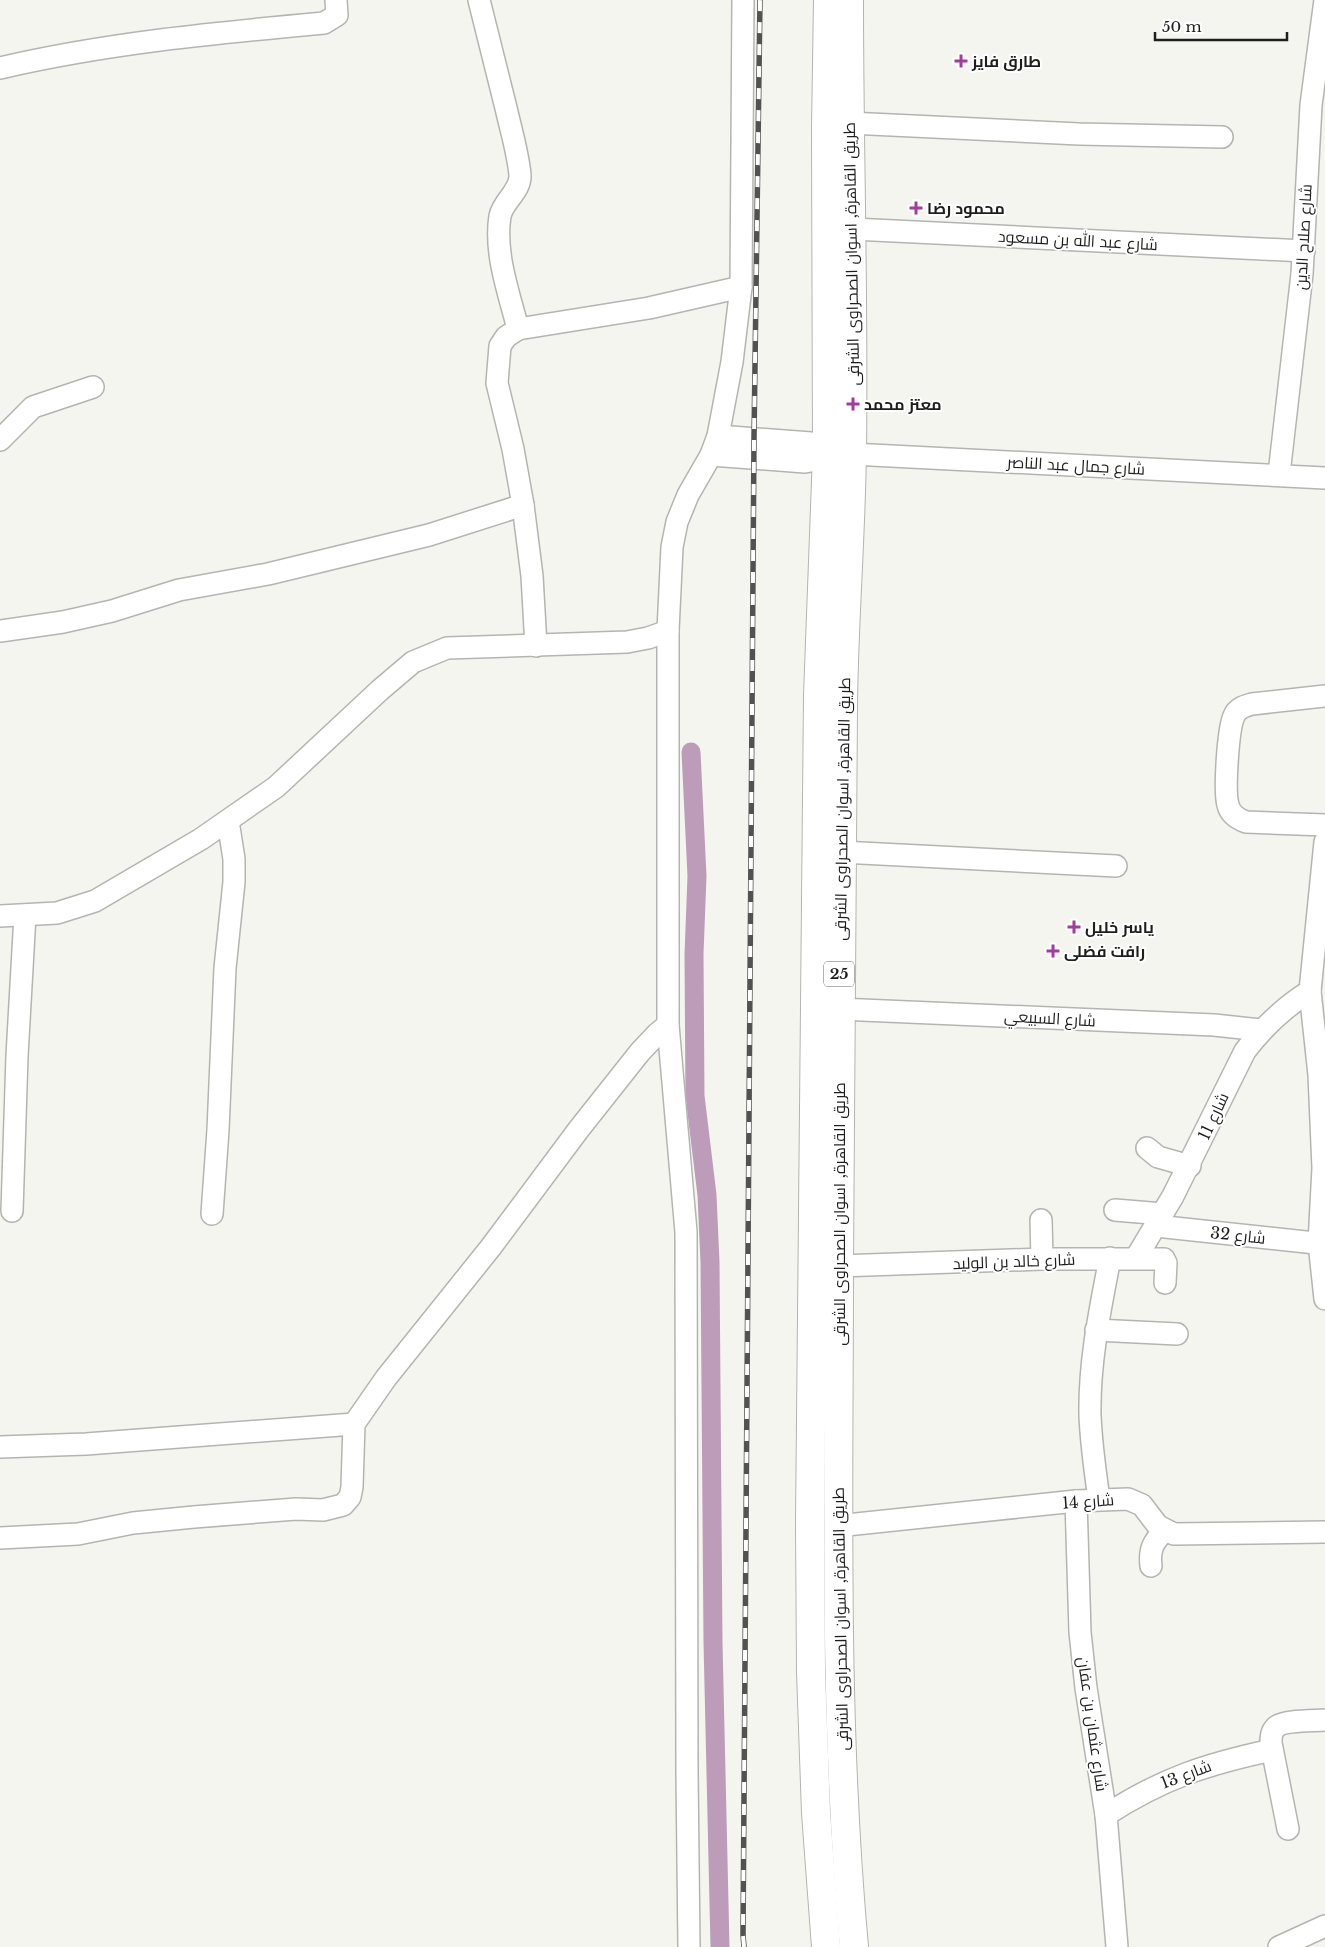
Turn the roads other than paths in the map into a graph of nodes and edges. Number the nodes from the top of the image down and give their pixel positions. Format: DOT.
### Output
graph roads {
  1 [pos="336,0"];
  2 [pos="479,0"];
  3 [pos="743,0"];
  4 [pos="828,0"];
  5 [pos="849,0"];
  6 [pos="1325,0"];
  7 [pos="0,68"];
  8 [pos="1318,106"];
  9 [pos="849,123"];
  10 [pos="1222,137"];
  11 [pos="853,229"];
  12 [pos="1304,251"];
  13 [pos="741,287"];
  14 [pos="518,329"];
  15 [pos="93,387"];
  16 [pos="0,440"];
  17 [pos="714,445"];
  18 [pos="840,454"];
  19 [pos="1280,474"];
  20 [pos="1325,478"];
  21 [pos="524,505"];
  22 [pos="0,631"];
  23 [pos="668,631"];
  24 [pos="536,646"];
  25 [pos="1325,696"];
  26 [pos="228,820"];
  27 [pos="1325,825"];
  28 [pos="1325,842"];
  29 [pos="841,852"];
  30 [pos="1116,866"];
  31 [pos="25,915"];
  32 [pos="0,916"];
  33 [pos="1320,933"];
  34 [pos="1310,991"];
  35 [pos="839,1009"];
  36 [pos="1319,1022"];
  37 [pos="668,1025"];
  38 [pos="1261,1030"];
  39 [pos="1147,1148"];
  40 [pos="1190,1166"];
  41 [pos="1115,1210"];
  42 [pos="12,1211"];
  43 [pos="212,1214"];
  44 [pos="1041,1220"];
  45 [pos="1160,1220"];
  46 [pos="1322,1243"];
  47 [pos="1110,1258"];
  48 [pos="1136,1258"];
  49 [pos="1042,1259"];
  50 [pos="839,1266"];
  51 [pos="1165,1283"];
  52 [pos="1325,1299"];
  53 [pos="1096,1330"];
  54 [pos="1178,1334"];
  55 [pos="354,1424"];
  56 [pos="0,1447"];
  57 [pos="1099,1499"];
  58 [pos="1076,1501"];
  59 [pos="837,1526"];
  60 [pos="1165,1531"];
  61 [pos="1325,1532"];
  62 [pos="0,1538"];
  63 [pos="1151,1566"];
  64 [pos="1325,1720"];
  65 [pos="1272,1750"];
  66 [pos="1106,1815"];
  67 [pos="1288,1828"];
  68 [pos="1325,1926"];
  69 [pos="854,1945"];
  70 [pos="826,1946"];
  71 [pos="689,1947"];
  72 [pos="1117,1947"];
  73 [pos="1279,1947"];
  1 -- 7 [label="street"];
  2 -- 14 [label="street"];
  3 -- 13 [label="street"];
  4 -- 18 [label="highway, طريق القاهرة, اسوان الصحراوى الشرقى / 25"];
  5 -- 9 [label="highway, طريق القاهرة, اسوان الصحراوى الشرقى / 25"];
  6 -- 8 [label="street, شارع صلاح الدين"];
  8 -- 12 [label="street, شارع صلاح الدين"];
  9 -- 10 [label="street"];
  9 -- 11 [label="highway, طريق القاهرة, اسوان الصحراوى الشرقى / 25"];
  11 -- 12 [label="street, شارع عبد الله بن مسعود"];
  11 -- 18 [label="highway, طريق القاهرة, اسوان الصحراوى الشرقى / 25"];
  12 -- 19 [label="street, شارع صلاح الدين"];
  13 -- 14 [label="street"];
  13 -- 17 [label="street"];
  14 -- 21 [label="street"];
  15 -- 16 [label="street"];
  17 -- 18 [label="street, شارع جمال عبد الناصر"];
  17 -- 23 [label="street"];
  18 -- 19 [label="street, شارع جمال عبد الناصر"];
  18 -- 29 [label="highway, طريق القاهرة, اسوان الصحراوى الشرقى / 25"];
  18 -- 70 [label="highway, طريق القاهرة, اسوان الصحراوى الشرقى / 25"];
  19 -- 20 [label="street, شارع جمال عبد الناصر"];
  21 -- 22 [label="street"];
  21 -- 24 [label="street"];
  23 -- 24 [label="street"];
  23 -- 37 [label="street"];
  24 -- 26 [label="street"];
  25 -- 27 [label="street"];
  26 -- 31 [label="street"];
  26 -- 43 [label="street"];
  28 -- 33 [label="street"];
  29 -- 30 [label="street"];
  29 -- 35 [label="highway, طريق القاهرة, اسوان الصحراوى الشرقى / 25"];
  31 -- 32 [label="street"];
  31 -- 42 [label="street"];
  33 -- 34 [label="street"];
  34 -- 36 [label="street"];
  34 -- 38 [label="street, شارع 11"];
  35 -- 38 [label="street, شارع السبيعي"];
  35 -- 50 [label="highway, طريق القاهرة, اسوان الصحراوى الشرقى / 25"];
  36 -- 46 [label="street"];
  37 -- 55 [label="street"];
  37 -- 71 [label="street"];
  38 -- 40 [label="street, شارع 11"];
  39 -- 40 [label="street"];
  40 -- 45 [label="street, شارع 11"];
  41 -- 45 [label="street, شارع 32"];
  44 -- 49 [label="street"];
  45 -- 46 [label="street, شارع 32"];
  45 -- 48 [label="street, شارع 11"];
  46 -- 52 [label="street"];
  47 -- 48 [label="street, شارع خالد بن الوليد"];
  47 -- 49 [label="street, شارع خالد بن الوليد"];
  47 -- 53 [label="street"];
  48 -- 51 [label="street, شارع خالد بن الوليد"];
  49 -- 50 [label="street, شارع خالد بن الوليد"];
  50 -- 59 [label="highway, طريق القاهرة, اسوان الصحراوى الشرقى / 25"];
  53 -- 54 [label="street"];
  53 -- 57 [label="street"];
  55 -- 56 [label="street"];
  55 -- 62 [label="street"];
  57 -- 58 [label="street, شارع 14"];
  57 -- 60 [label="street, شارع 14"];
  58 -- 59 [label="street, شارع 14"];
  58 -- 66 [label="street, شارع عثمان بن عفان"];
  59 -- 69 [label="highway, طريق القاهرة, اسوان الصحراوى الشرقى / 25"];
  60 -- 61 [label="street"];
  60 -- 63 [label="street"];
  64 -- 65 [label="street"];
  65 -- 66 [label="street, شارع 13"];
  65 -- 67 [label="street"];
  66 -- 72 [label="street, شارع عثمان بن عفان"];
  68 -- 73 [label="street"];
  69 -- 70 [label="highway"];
}
